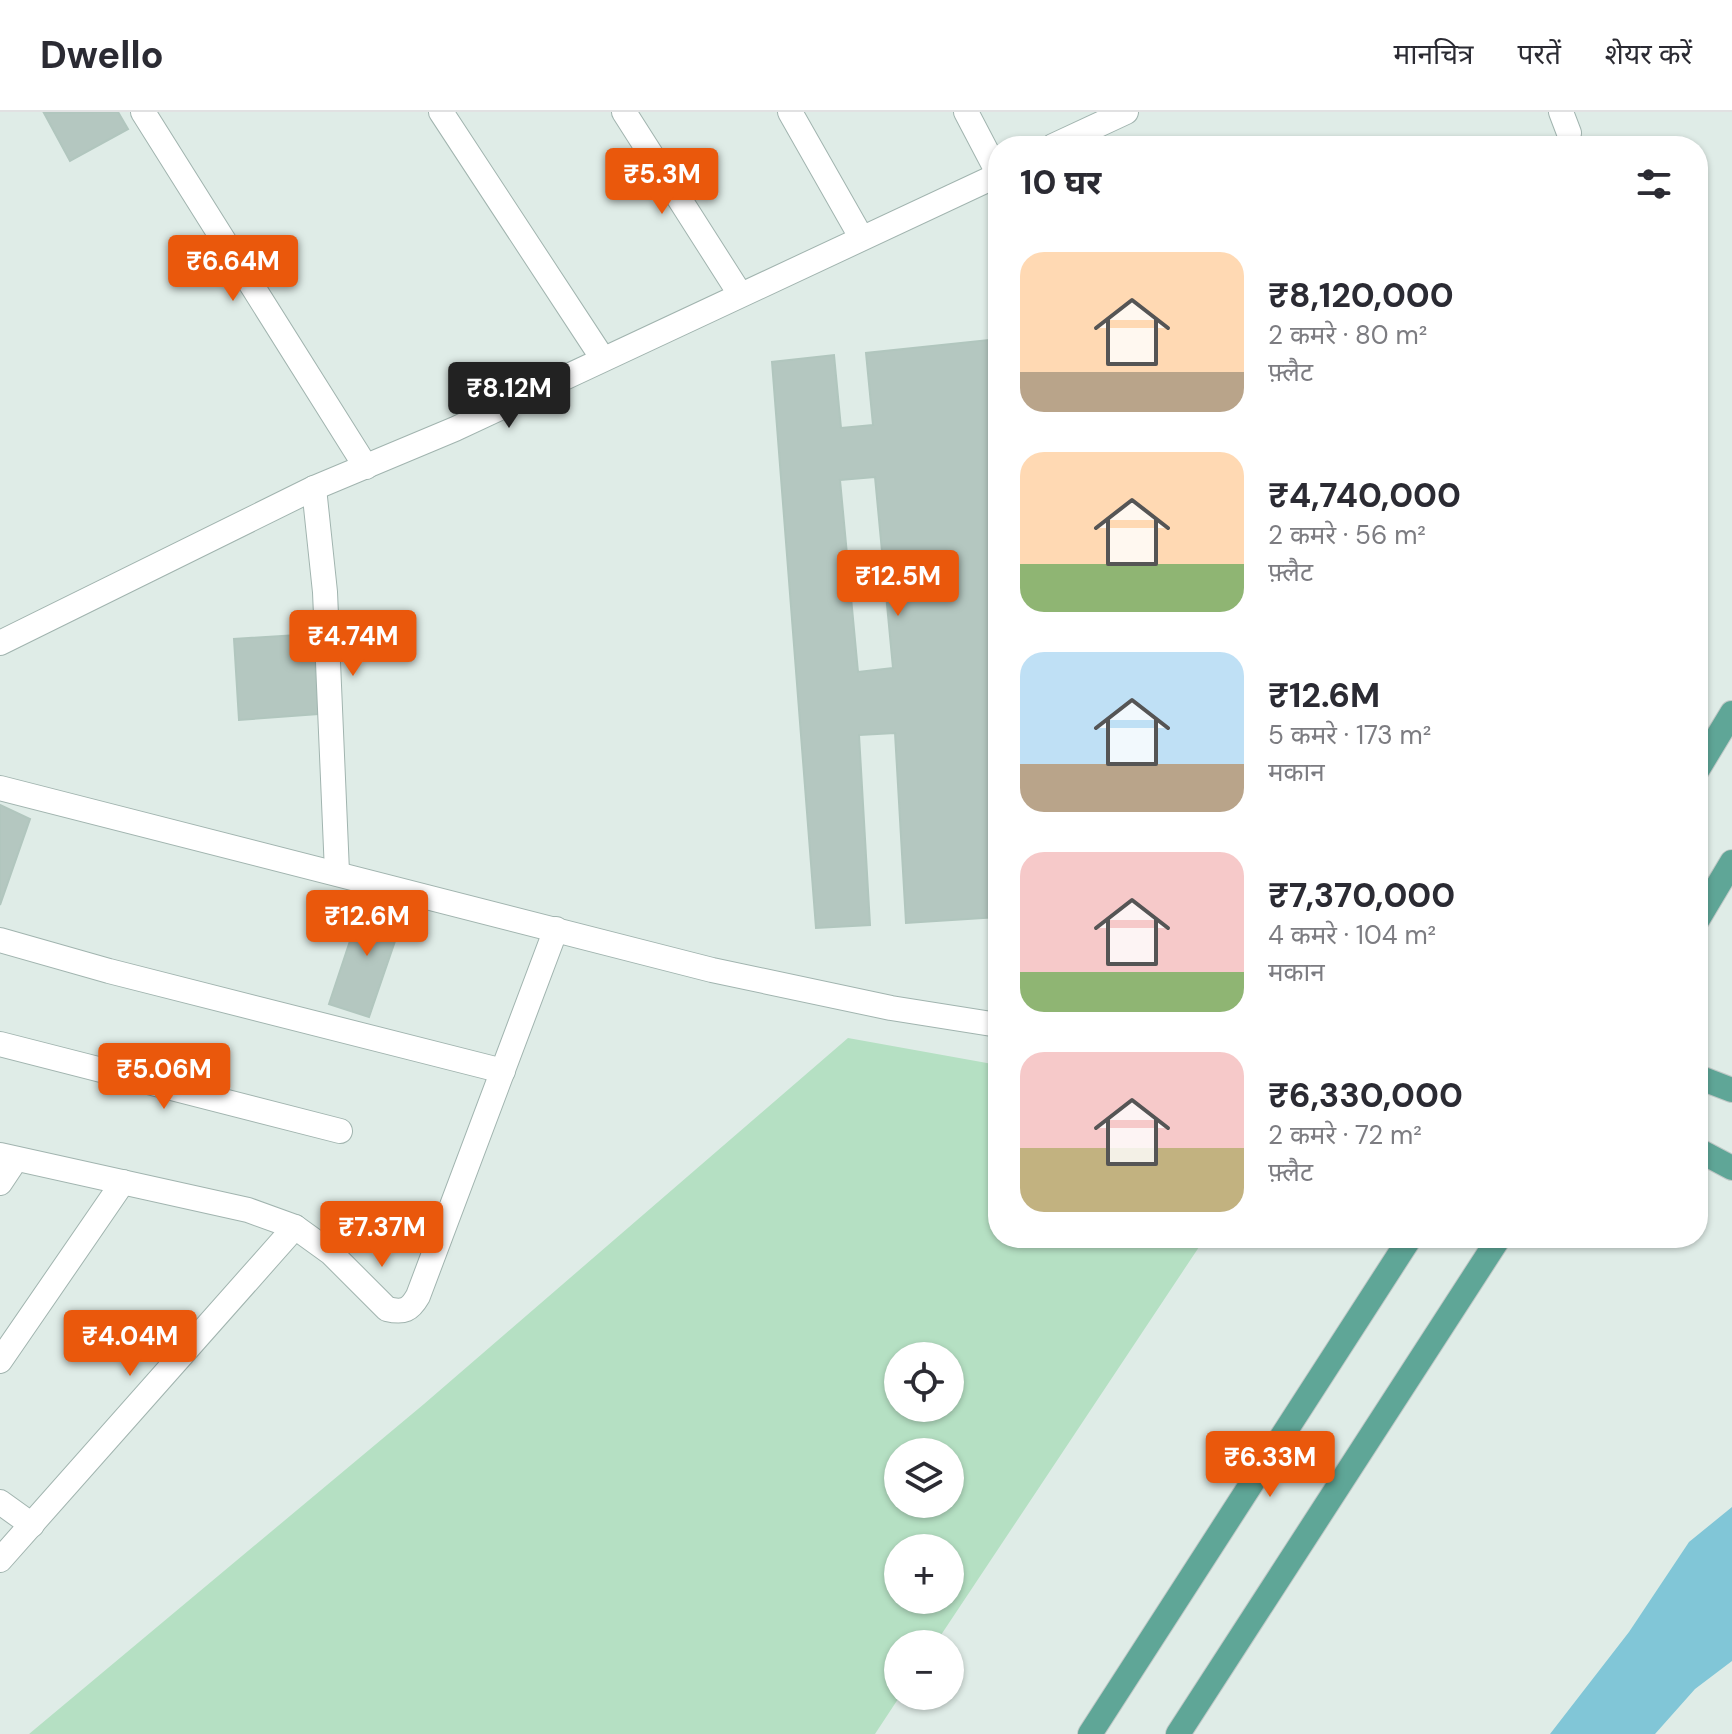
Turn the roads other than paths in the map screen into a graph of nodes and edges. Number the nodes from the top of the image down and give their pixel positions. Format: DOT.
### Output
graph roads {
  1 [pos="143,112"];
  2 [pos="441,112"];
  3 [pos="624,112"];
  4 [pos="790,112"];
  5 [pos="966,112"];
  6 [pos="1124,112"];
  7 [pos="1074,136"];
  8 [pos="988,155"];
  9 [pos="988,179"];
  10 [pos="861,237"];
  11 [pos="740,294"];
  12 [pos="603,359"];
  13 [pos="366,467"];
  14 [pos="314,488"];
  15 [pos="0,643"];
  16 [pos="1732,713"];
  17 [pos="1708,753"];
  18 [pos="0,788"];
  19 [pos="1732,862"];
  20 [pos="337,872"];
  21 [pos="1708,902"];
  22 [pos="556,929"];
  23 [pos="0,940"];
  24 [pos="988,1023"];
  25 [pos="0,1044"];
  26 [pos="503,1071"];
  27 [pos="1708,1081"];
  28 [pos="1732,1090"];
  29 [pos="340,1131"];
  30 [pos="1708,1155"];
  31 [pos="8,1157"];
  32 [pos="1732,1168"];
  33 [pos="123,1182"];
  34 [pos="0,1183"];
  35 [pos="295,1227"];
  36 [pos="1404,1248"];
  37 [pos="1493,1248"];
  38 [pos="0,1361"];
  39 [pos="0,1502"];
  40 [pos="32,1525"];
  41 [pos="0,1560"];
  42 [pos="1090,1734"];
  43 [pos="1178,1734"];
  1 -- 13 [label="street"];
  2 -- 12 [label="street"];
  3 -- 11 [label="street"];
  4 -- 10 [label="street"];
  5 -- 8 [label="street"];
  6 -- 7 [label="street"];
  9 -- 10 [label="street"];
  10 -- 11 [label="street"];
  11 -- 12 [label="street"];
  12 -- 13 [label="street"];
  13 -- 14 [label="street"];
  14 -- 15 [label="street"];
  14 -- 20 [label="street"];
  16 -- 17 [label="main road"];
  18 -- 20 [label="street"];
  19 -- 21 [label="main road"];
  20 -- 22 [label="street"];
  22 -- 24 [label="street"];
  22 -- 26 [label="street"];
  23 -- 26 [label="street"];
  25 -- 29 [label="street"];
  26 -- 35 [label="street"];
  27 -- 28 [label="main road"];
  30 -- 32 [label="main road"];
  31 -- 33 [label="street"];
  31 -- 34 [label="street"];
  33 -- 35 [label="street"];
  33 -- 38 [label="street"];
  35 -- 40 [label="street"];
  36 -- 42 [label="main road"];
  37 -- 43 [label="main road"];
  39 -- 40 [label="street"];
  40 -- 41 [label="street"];
}
